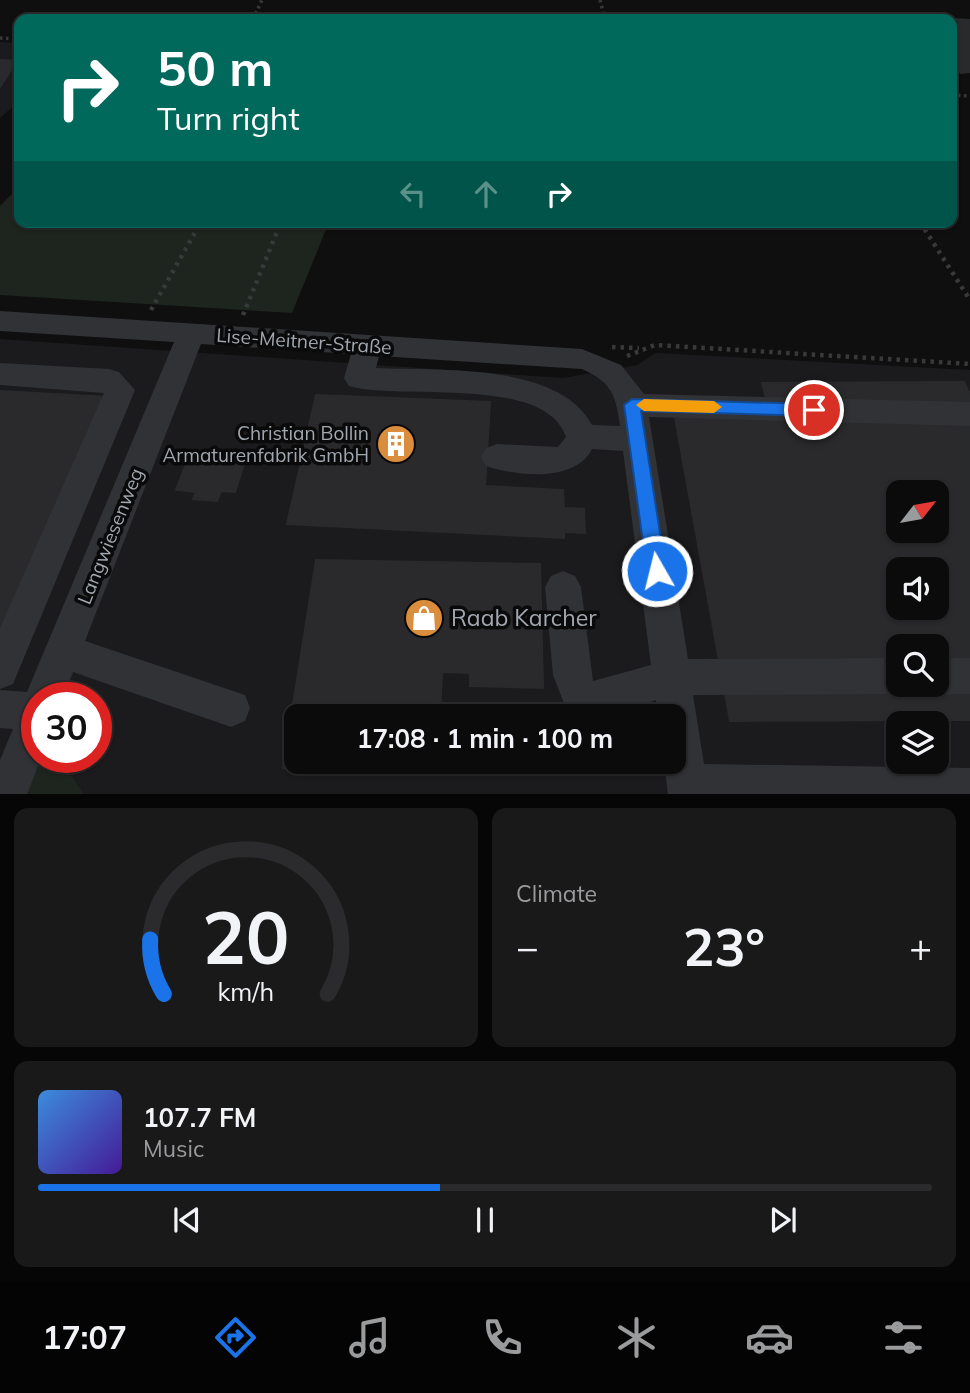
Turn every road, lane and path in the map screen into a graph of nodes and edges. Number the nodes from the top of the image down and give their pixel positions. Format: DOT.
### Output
graph roads {
  1 [pos="198,228"];
  2 [pos="279,228"];
  3 [pos="924,228"];
  4 [pos="970,300"];
  5 [pos="148,315"];
  6 [pos="0,321"];
  7 [pos="191,334"];
  8 [pos="234,337"];
  9 [pos="367,345"];
  10 [pos="970,364"];
  11 [pos="606,368"];
  12 [pos="0,374"];
  13 [pos="632,405"];
  14 [pos="970,414"];
  15 [pos="581,437"];
  16 [pos="638,439"];
  17 [pos="497,457"];
  18 [pos="563,587"];
  19 [pos="62,651"];
  20 [pos="0,671"];
  21 [pos="949,676"];
  22 [pos="970,676"];
  23 [pos="671,677"];
  24 [pos="886,677"];
  25 [pos="50,682"];
  26 [pos="231,708"];
  27 [pos="0,709"];
  28 [pos="21,712"];
  29 [pos="21,756"];
  30 [pos="970,788"];
  31 [pos="689,789"];
  32 [pos="6,794"];
  1 -- 5 [label="path"];
  2 -- 8 [label="path"];
  3 -- 4 [label="path"];
  6 -- 7 [label="street, Lise-Meitner-Straße"];
  7 -- 8 [label="street, Lise-Meitner-Straße"];
  7 -- 19 [label="street, Langwiesenweg"];
  8 -- 9 [label="street, Lise-Meitner-Straße"];
  9 -- 11 [label="street, Lise-Meitner-Straße"];
  9 -- 15 [label="street"];
  10 -- 11 [label="path"];
  11 -- 13 [label="street"];
  12 -- 20 [label="street"];
  13 -- 14 [label="street"];
  13 -- 16 [label="street"];
  15 -- 16 [label="street"];
  15 -- 17 [label="street"];
  16 -- 23 [label="street"];
  18 -- 23 [label="street"];
  19 -- 25 [label="street, Langwiesenweg"];
  19 -- 26 [label="street"];
  21 -- 22 [label="street"];
  23 -- 24 [label="street"];
  23 -- 31 [label="street"];
  27 -- 28 [label="street"];
  29 -- 32 [label="street"];
  30 -- 31 [label="street"];
}
